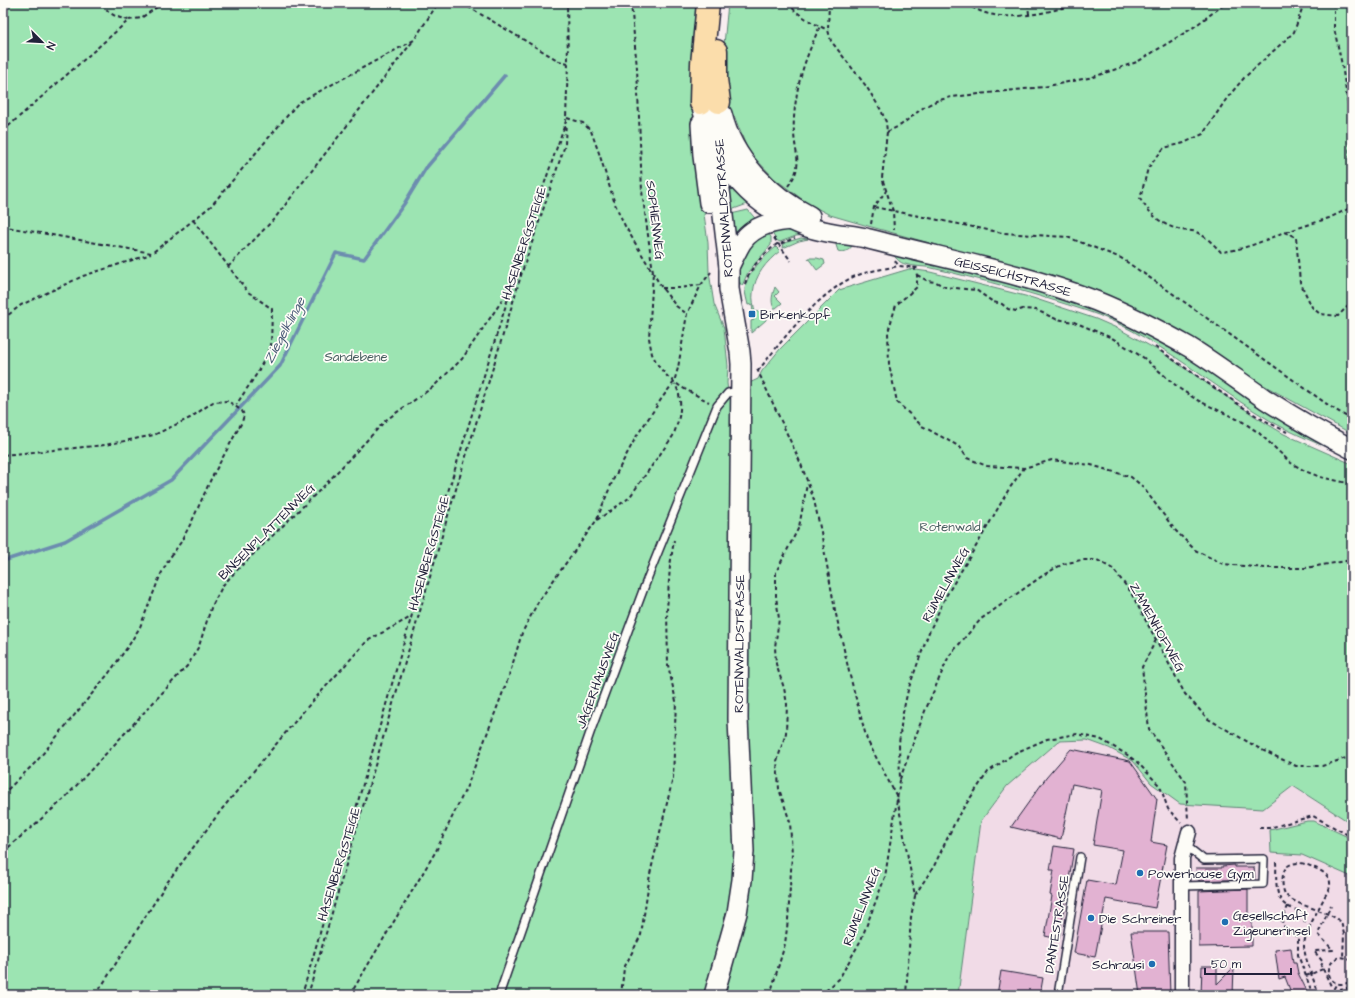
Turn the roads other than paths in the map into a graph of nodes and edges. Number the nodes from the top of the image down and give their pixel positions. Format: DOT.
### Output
graph roads {
  1 [pos="708,3"];
  2 [pos="721,3"];
  3 [pos="710,102"];
  4 [pos="716,150"];
  5 [pos="792,220"];
  6 [pos="857,236"];
  7 [pos="720,270"];
  8 [pos="737,288"];
  9 [pos="742,391"];
  10 [pos="1352,449"];
  11 [pos="1189,832"];
  12 [pos="1185,845"];
  13 [pos="1080,857"];
  14 [pos="1182,886"];
  15 [pos="499,995"];
  16 [pos="714,995"];
  17 [pos="1058,995"];
  18 [pos="1182,995"];
  1 -- 3 [label="highway, ROTENWALDSTRASSE"];
  2 -- 3 [label="highway, ROTENWALDSTRASSE"];
  3 -- 4 [label="main road, ROTENWALDSTRASSE"];
  3 -- 6 [label="main road, ROTENWALDSTRASSE"];
  3 -- 8 [label="main road, ROTENWALDSTRASSE"];
  4 -- 5 [label="main road, GEISSEICHSTRASSE"];
  4 -- 7 [label="main road, ROTENWALDSTRASSE"];
  5 -- 6 [label="main road, GEISSEICHSTRASSE"];
  5 -- 7 [label="main road"];
  6 -- 10 [label="main road, GEISSEICHSTRASSE"];
  7 -- 8 [label="main road, ROTENWALDSTRASSE"];
  8 -- 9 [label="main road, ROTENWALDSTRASSE"];
  9 -- 15 [label="lane, JÄGERHAUSWEG"];
  9 -- 16 [label="main road, ROTENWALDSTRASSE"];
  11 -- 12 [label="street"];
  12 -- 14 [label="street"];
  12 -- 14 [label="lane"];
  13 -- 17 [label="lane, DANTESTRASSE"];
  14 -- 18 [label="street"];
}
